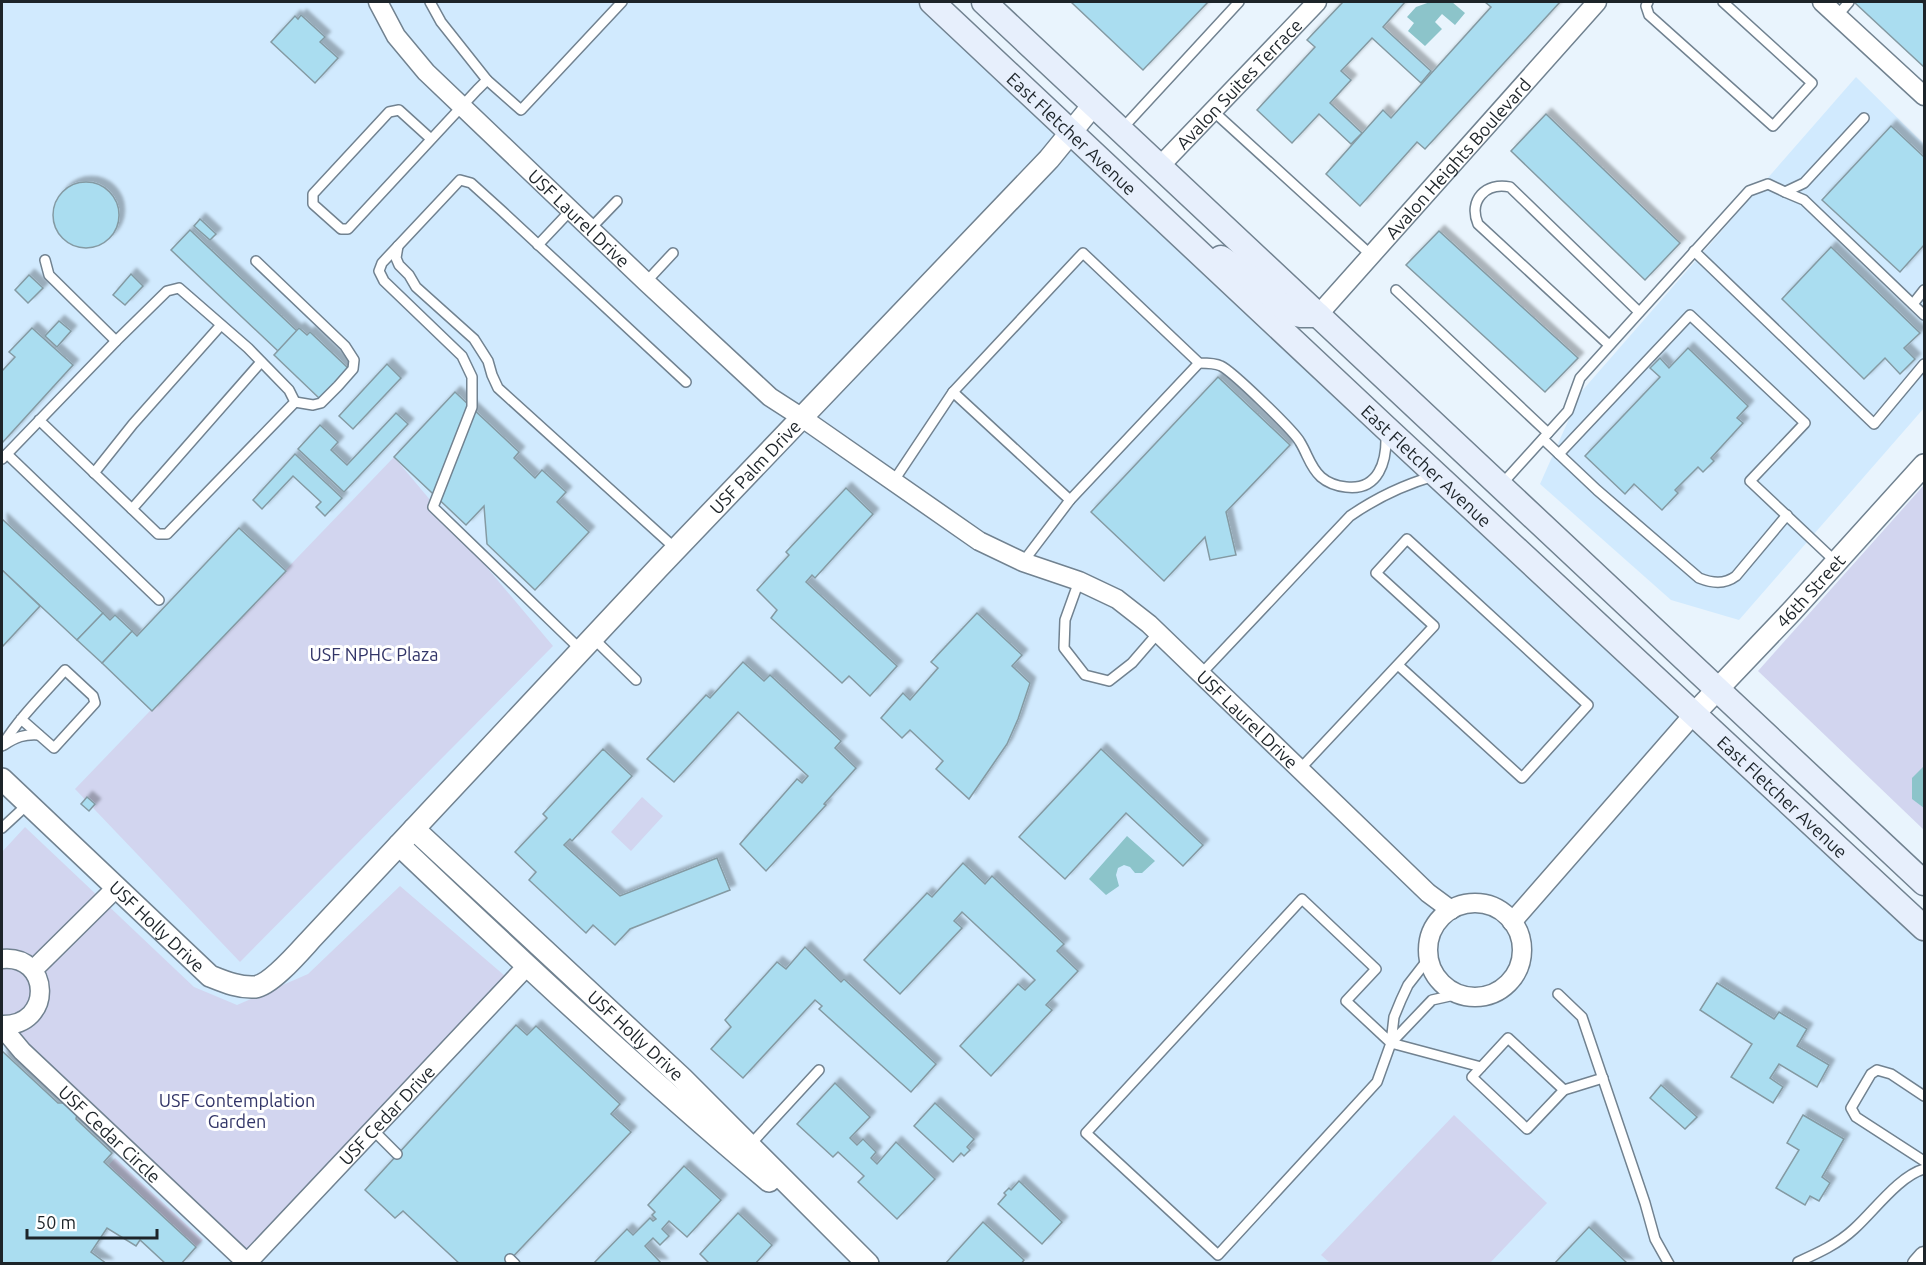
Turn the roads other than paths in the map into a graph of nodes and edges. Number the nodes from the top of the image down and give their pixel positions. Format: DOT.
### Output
graph roads {
  1 [pos="378,2"];
  2 [pos="430,2"];
  3 [pos="622,2"];
  4 [pos="932,2"];
  5 [pos="984,2"];
  6 [pos="1239,2"];
  7 [pos="1317,2"];
  8 [pos="1597,2"];
  9 [pos="1648,2"];
  10 [pos="1723,2"];
  11 [pos="1822,2"];
  12 [pos="1849,2"];
  13 [pos="1837,16"];
  14 [pos="487,80"];
  15 [pos="1924,96"];
  16 [pos="1095,104"];
  17 [pos="462,107"];
  18 [pos="1213,111"];
  19 [pos="1864,118"];
  20 [pos="1121,130"];
  21 [pos="1070,133"];
  22 [pos="431,140"];
  23 [pos="1160,166"];
  24 [pos="1785,192"];
  25 [pos="616,201"];
  26 [pos="571,210"];
  27 [pos="591,228"];
  28 [pos="1180,235"];
  29 [pos="538,245"];
  30 [pos="398,246"];
  31 [pos="1694,251"];
  32 [pos="673,253"];
  33 [pos="1371,255"];
  34 [pos="45,260"];
  35 [pos="256,261"];
  36 [pos="646,282"];
  37 [pos="1396,290"];
  38 [pos="1924,291"];
  39 [pos="1913,304"];
  40 [pos="1639,312"];
  41 [pos="1318,315"];
  42 [pos="1924,315"];
  43 [pos="221,325"];
  44 [pos="116,341"];
  45 [pos="1609,345"];
  46 [pos="261,362"];
  47 [pos="1199,363"];
  48 [pos="1924,364"];
  49 [pos="686,382"];
  50 [pos="953,392"];
  51 [pos="295,402"];
  52 [pos="801,417"];
  53 [pos="39,420"];
  54 [pos="1386,428"];
  55 [pos="1546,436"];
  56 [pos="1559,454"];
  57 [pos="4,457"];
  58 [pos="1924,465"];
  59 [pos="94,473"];
  60 [pos="1436,475"];
  61 [pos="892,482"];
  62 [pos="1500,486"];
  63 [pos="1070,500"];
  64 [pos="132,508"];
  65 [pos="1787,515"];
  66 [pos="676,549"];
  67 [pos="1023,562"];
  68 [pos="1836,562"];
  69 [pos="1079,581"];
  70 [pos="159,600"];
  71 [pos="1158,633"];
  72 [pos="587,644"];
  73 [pos="1398,664"];
  74 [pos="1201,674"];
  75 [pos="636,681"];
  76 [pos="1719,688"];
  77 [pos="1693,715"];
  78 [pos="21,719"];
  79 [pos="39,735"];
  80 [pos="2,746"];
  81 [pos="1300,770"];
  82 [pos="2,779"];
  83 [pos="28,804"];
  84 [pos="2,828"];
  85 [pos="414,829"];
  86 [pos="399,845"];
  87 [pos="1924,883"];
  88 [pos="117,887"];
  89 [pos="1451,910"];
  90 [pos="1512,922"];
  91 [pos="1924,928"];
  92 [pos="1429,958"];
  93 [pos="2,959"];
  94 [pos="527,966"];
  95 [pos="33,970"];
  96 [pos="1459,994"];
  97 [pos="1558,994"];
  98 [pos="2,1026"];
  99 [pos="1391,1043"];
  100 [pos="1481,1067"];
  101 [pos="819,1070"];
  102 [pos="1603,1078"];
  103 [pos="1564,1090"];
  104 [pos="1924,1096"];
  105 [pos="373,1130"];
  106 [pos="750,1144"];
  107 [pos="397,1154"];
  108 [pos="1924,1161"];
  109 [pos="1924,1169"];
  110 [pos="1924,1256"];
  111 [pos="251,1262"];
  112 [pos="1798,1262"];
  113 [pos="867,1263"];
  114 [pos="1669,1263"];
  115 [pos="1917,1263"];
  1 -- 17 [label="street, USF Laurel Drive"];
  2 -- 14 [label="lane"];
  3 -- 14 [label="lane"];
  4 -- 21 [label="main road, East Fletcher Avenue"];
  5 -- 16 [label="main road, East Fletcher Avenue"];
  6 -- 20 [label="lane"];
  7 -- 18 [label="street, Avalon Suites Terrace"];
  8 -- 33 [label="street, Avalon Heights Boulevard"];
  9 -- 10 [label="lane"];
  11 -- 13 [label="street"];
  12 -- 13 [label="lane"];
  13 -- 15 [label="street"];
  14 -- 17 [label="lane"];
  16 -- 20 [label="main road, East Fletcher Avenue"];
  16 -- 21 [label="street, USF Palm Drive"];
  17 -- 22 [label="lane"];
  17 -- 26 [label="street, USF Laurel Drive"];
  18 -- 23 [label="street, Avalon Suites Terrace"];
  18 -- 33 [label="lane"];
  19 -- 24 [label="lane"];
  20 -- 23 [label="main road, East Fletcher Avenue"];
  21 -- 28 [label="main road, East Fletcher Avenue"];
  21 -- 52 [label="street, USF Palm Drive"];
  22 -- 22 [label="lane"];
  23 -- 41 [label="main road, East Fletcher Avenue"];
  24 -- 31 [label="lane"];
  24 -- 39 [label="lane"];
  25 -- 27 [label="lane"];
  26 -- 27 [label="street, USF Laurel Drive"];
  26 -- 29 [label="lane"];
  27 -- 36 [label="street, USF Laurel Drive"];
  28 -- 41 [label="main road"];
  28 -- 54 [label="main road, East Fletcher Avenue"];
  29 -- 30 [label="lane"];
  29 -- 49 [label="lane"];
  30 -- 66 [label="lane"];
  30 -- 72 [label="lane"];
  31 -- 40 [label="lane"];
  31 -- 48 [label="lane"];
  32 -- 36 [label="lane"];
  33 -- 41 [label="street, Avalon Heights Boulevard"];
  34 -- 44 [label="lane"];
  35 -- 51 [label="lane"];
  36 -- 52 [label="street, USF Laurel Drive"];
  37 -- 55 [label="lane"];
  38 -- 39 [label="lane"];
  39 -- 42 [label="lane"];
  40 -- 45 [label="lane"];
  40 -- 45 [label="lane"];
  41 -- 62 [label="main road, East Fletcher Avenue"];
  43 -- 44 [label="lane"];
  43 -- 46 [label="lane"];
  43 -- 59 [label="lane"];
  44 -- 53 [label="lane"];
  45 -- 55 [label="lane"];
  46 -- 51 [label="lane"];
  46 -- 64 [label="lane"];
  47 -- 50 [label="lane"];
  47 -- 54 [label="lane"];
  47 -- 63 [label="lane"];
  50 -- 61 [label="lane"];
  50 -- 63 [label="lane"];
  51 -- 64 [label="lane"];
  52 -- 61 [label="street, USF Laurel Drive"];
  52 -- 66 [label="street, USF Palm Drive"];
  53 -- 57 [label="lane"];
  53 -- 59 [label="lane"];
  54 -- 60 [label="main road, East Fletcher Avenue"];
  55 -- 56 [label="lane"];
  55 -- 62 [label="lane"];
  56 -- 65 [label="lane"];
  56 -- 65 [label="lane"];
  57 -- 70 [label="lane"];
  58 -- 68 [label="street, 46th Street"];
  59 -- 64 [label="lane"];
  60 -- 74 [label="lane"];
  60 -- 77 [label="main road, East Fletcher Avenue"];
  61 -- 67 [label="street, USF Laurel Drive"];
  62 -- 76 [label="main road, East Fletcher Avenue"];
  63 -- 67 [label="lane"];
  65 -- 68 [label="lane"];
  66 -- 72 [label="street, USF Palm Drive"];
  67 -- 69 [label="street, USF Laurel Drive"];
  68 -- 76 [label="street, 46th Street"];
  69 -- 71 [label="street, USF Laurel Drive"];
  69 -- 71 [label="lane"];
  71 -- 74 [label="street, USF Laurel Drive"];
  72 -- 75 [label="lane"];
  72 -- 85 [label="street, USF Palm Drive"];
  73 -- 73 [label="lane"];
  73 -- 81 [label="lane"];
  74 -- 81 [label="street, USF Laurel Drive"];
  76 -- 77 [label="street, 46th Street"];
  76 -- 87 [label="main road, East Fletcher Avenue"];
  77 -- 90 [label="street"];
  77 -- 91 [label="main road, East Fletcher Avenue"];
  78 -- 79 [label="lane"];
  78 -- 79 [label="lane"];
  78 -- 80 [label="lane"];
  79 -- 80 [label="lane"];
  81 -- 89 [label="street, USF Laurel Drive"];
  82 -- 83 [label="street, USF Holly Drive"];
  83 -- 84 [label="lane"];
  83 -- 88 [label="street, USF Holly Drive"];
  85 -- 86 [label="street, USF Holly Drive"];
  85 -- 106 [label="street, USF Holly Drive"];
  86 -- 88 [label="street, USF Holly Drive"];
  86 -- 94 [label="street, USF Holly Drive"];
  88 -- 95 [label="street"];
  89 -- 90 [label="street"];
  89 -- 92 [label="street"];
  90 -- 96 [label="street"];
  92 -- 96 [label="street"];
  92 -- 99 [label="lane"];
  93 -- 95 [label="street"];
  94 -- 105 [label="street, USF Cedar Drive"];
  94 -- 113 [label="street, USF Holly Drive"];
  95 -- 98 [label="street, USF Cedar Circle"];
  96 -- 99 [label="lane"];
  97 -- 102 [label="lane"];
  98 -- 111 [label="street, USF Cedar Circle"];
  99 -- 99 [label="lane"];
  99 -- 100 [label="lane"];
  100 -- 103 [label="lane"];
  100 -- 103 [label="lane"];
  101 -- 106 [label="lane"];
  102 -- 103 [label="lane"];
  102 -- 114 [label="lane"];
  104 -- 108 [label="lane"];
  105 -- 107 [label="lane"];
  105 -- 111 [label="street, USF Cedar Drive"];
  106 -- 113 [label="street, USF Holly Drive"];
  109 -- 112 [label="lane"];
  110 -- 115 [label="street"];
}
